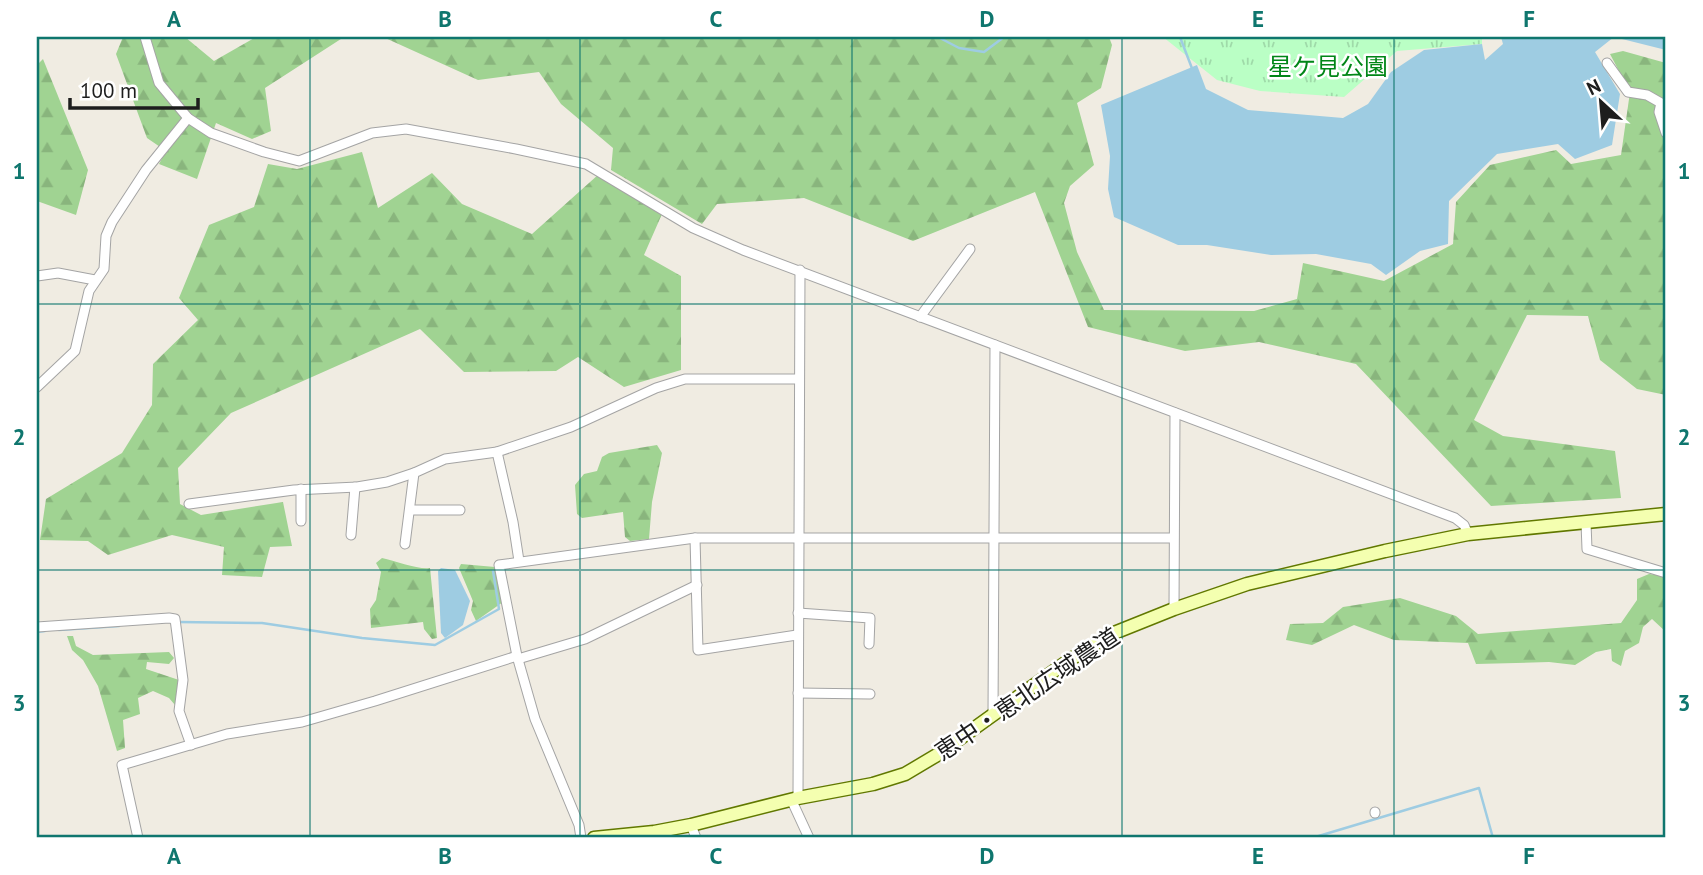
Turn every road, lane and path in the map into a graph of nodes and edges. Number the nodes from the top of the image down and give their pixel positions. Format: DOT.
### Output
graph roads {
  1 [pos="145,37"];
  2 [pos="1607,63"];
  3 [pos="188,118"];
  4 [pos="1666,133"];
  5 [pos="970,249"];
  6 [pos="800,270"];
  7 [pos="37,276"];
  8 [pos="95,281"];
  9 [pos="920,317"];
  10 [pos="996,345"];
  11 [pos="798,379"];
  12 [pos="37,387"];
  13 [pos="1175,413"];
  14 [pos="497,452"];
  15 [pos="414,473"];
  16 [pos="355,487"];
  17 [pos="301,489"];
  18 [pos="189,504"];
  19 [pos="410,510"];
  20 [pos="460,510"];
  21 [pos="1666,514"];
  22 [pos="301,521"];
  23 [pos="1586,523"];
  24 [pos="1468,534"];
  25 [pos="351,535"];
  26 [pos="695,538"];
  27 [pos="799,538"];
  28 [pos="1173,538"];
  29 [pos="996,539"];
  30 [pos="405,544"];
  31 [pos="519,561"];
  32 [pos="1666,573"];
  33 [pos="697,586"];
  34 [pos="1174,609"];
  35 [pos="798,613"];
  36 [pos="37,627"];
  37 [pos="797,635"];
  38 [pos="869,644"];
  39 [pos="517,658"];
  40 [pos="797,693"];
  41 [pos="870,694"];
  42 [pos="993,715"];
  43 [pos="191,745"];
  44 [pos="795,799"];
  45 [pos="691,825"];
  46 [pos="138,838"];
  47 [pos="581,838"];
  48 [pos="601,838"];
  49 [pos="696,838"];
  50 [pos="809,838"];
  1 -- 3 [label="street"];
  2 -- 4 [label="street"];
  3 -- 6 [label="street"];
  3 -- 8 [label="street"];
  5 -- 9 [label="street"];
  6 -- 9 [label="street"];
  6 -- 11 [label="street"];
  7 -- 8 [label="street"];
  8 -- 12 [label="street"];
  9 -- 10 [label="street"];
  10 -- 13 [label="street"];
  10 -- 29 [label="street"];
  11 -- 14 [label="street"];
  11 -- 27 [label="street"];
  13 -- 24 [label="street"];
  13 -- 28 [label="street"];
  14 -- 15 [label="street"];
  14 -- 31 [label="street"];
  15 -- 16 [label="street"];
  15 -- 19 [label="street"];
  16 -- 17 [label="street"];
  16 -- 25 [label="street"];
  17 -- 18 [label="street"];
  17 -- 22 [label="street"];
  19 -- 20 [label="street"];
  19 -- 30 [label="street"];
  21 -- 23 [label="street, 恵中・恵北広域農道"];
  23 -- 24 [label="street, 恵中・恵北広域農道"];
  23 -- 32 [label="street"];
  24 -- 34 [label="street, 恵中・恵北広域農道"];
  26 -- 27 [label="street"];
  26 -- 31 [label="street"];
  26 -- 33 [label="street"];
  27 -- 29 [label="street"];
  27 -- 35 [label="street"];
  28 -- 29 [label="street"];
  28 -- 34 [label="street"];
  29 -- 42 [label="street"];
  31 -- 39 [label="street"];
  33 -- 37 [label="street"];
  33 -- 39 [label="street"];
  34 -- 42 [label="street, 恵中・恵北広域農道"];
  35 -- 37 [label="street"];
  35 -- 38 [label="street"];
  36 -- 43 [label="street"];
  37 -- 40 [label="street"];
  39 -- 43 [label="street"];
  39 -- 47 [label="street"];
  40 -- 41 [label="street"];
  40 -- 44 [label="street"];
  42 -- 44 [label="street, 恵中・恵北広域農道"];
  43 -- 46 [label="street"];
  44 -- 45 [label="street, 恵中・恵北広域農道"];
  44 -- 50 [label="street"];
  45 -- 48 [label="street, 恵中・恵北広域農道"];
  45 -- 49 [label="street"];
}
